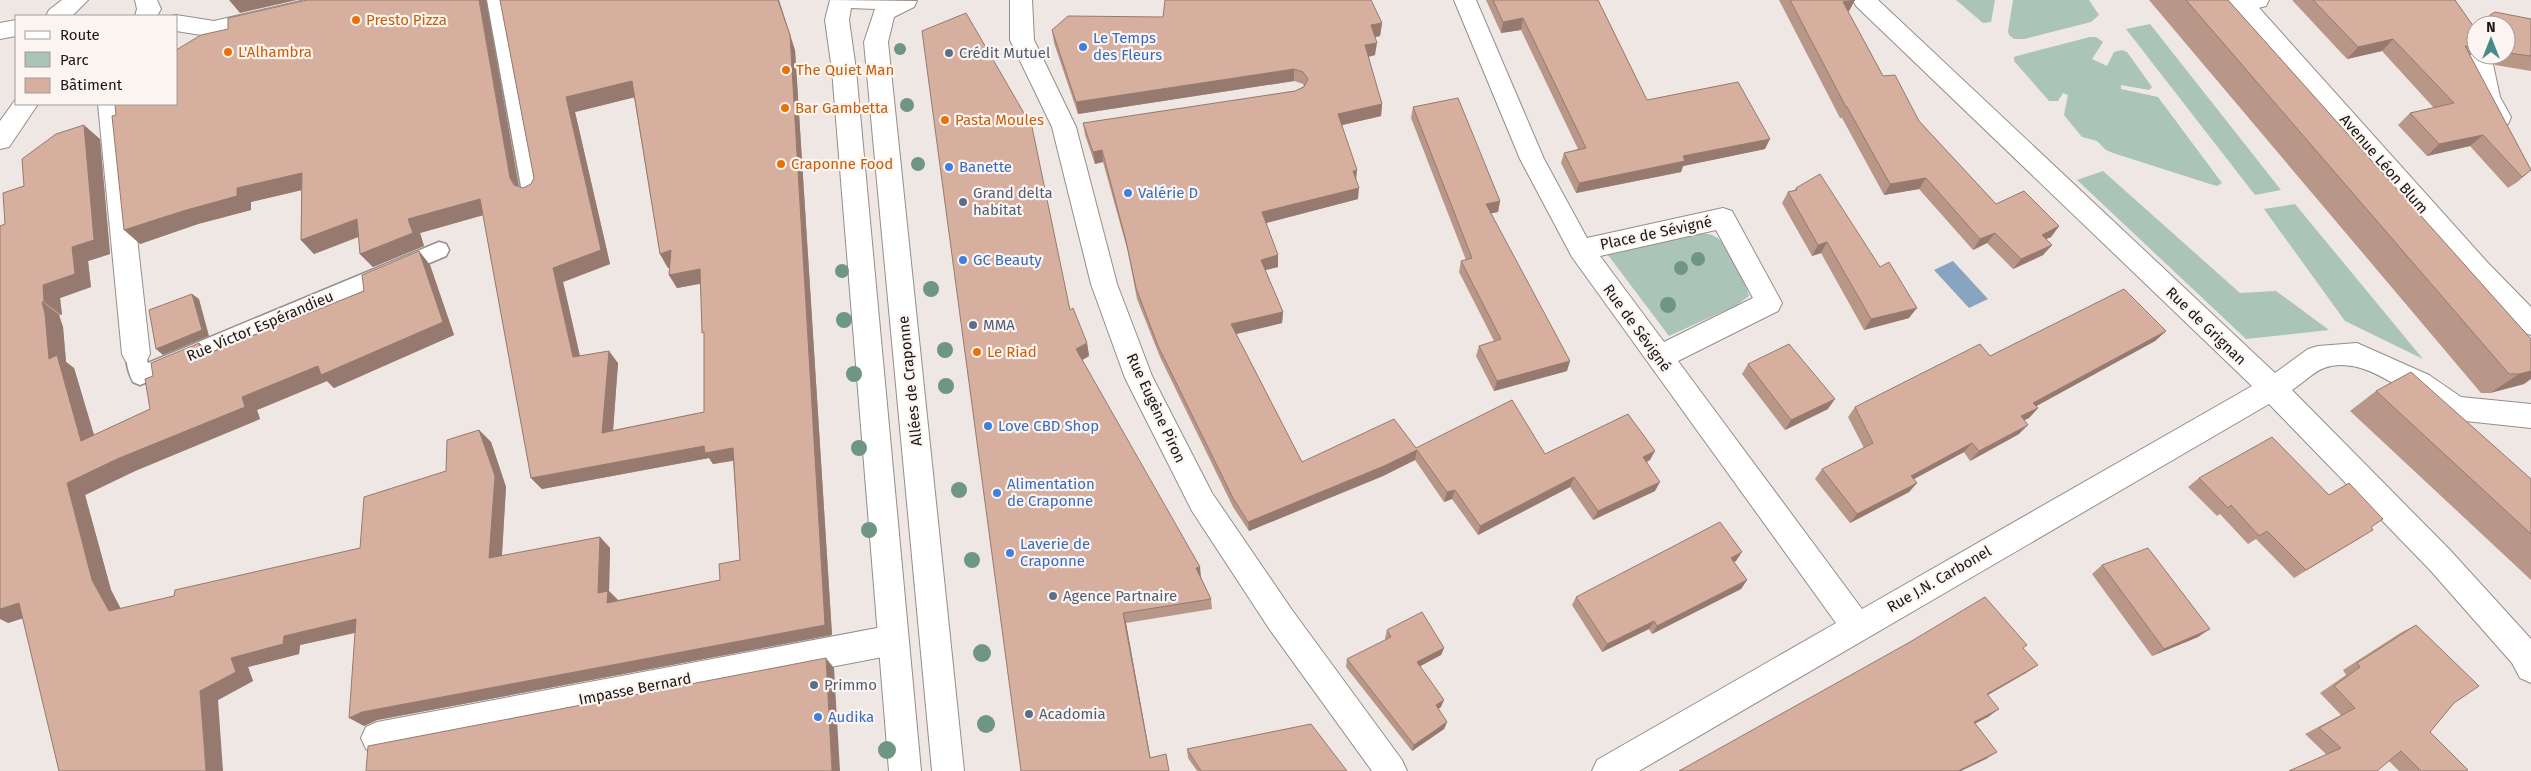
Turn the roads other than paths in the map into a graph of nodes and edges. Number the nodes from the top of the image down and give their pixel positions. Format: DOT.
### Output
graph roads {
  1 [pos="77,0"];
  2 [pos="146,0"];
  3 [pos="340,0"];
  4 [pos="496,0"];
  5 [pos="841,0"];
  6 [pos="1021,0"];
  7 [pos="1465,0"];
  8 [pos="1864,0"];
  9 [pos="908,1"];
  10 [pos="2247,1"];
  11 [pos="58,15"];
  12 [pos="146,15"];
  13 [pos="178,23"];
  14 [pos="15,28"];
  15 [pos="0,32"];
  16 [pos="2481,65"];
  17 [pos="25,105"];
  18 [pos="110,105"];
  19 [pos="2508,133"];
  20 [pos="0,140"];
  21 [pos="532,192"];
  22 [pos="439,250"];
  23 [pos="1581,250"];
  24 [pos="2531,324"];
  25 [pos="136,354"];
  26 [pos="1658,358"];
  27 [pos="2271,387"];
  28 [pos="2531,416"];
  29 [pos="1857,627"];
  30 [pos="893,640"];
  31 [pos="2531,668"];
  32 [pos="377,738"];
  33 [pos="904,771"];
  34 [pos="948,771"];
  35 [pos="1391,771"];
  36 [pos="1608,771"];
  1 -- 11 [label="street"];
  2 -- 12 [label="street"];
  3 -- 13 [label="street"];
  4 -- 21 [label="lane"];
  5 -- 9 [label="street"];
  5 -- 30 [label="street"];
  6 -- 35 [label="street, Rue Eugène Piron"];
  7 -- 23 [label="street, Rue de Sévigné"];
  8 -- 27 [label="street, Rue de Grignan"];
  9 -- 34 [label="street, Allées de Craponne"];
  10 -- 24 [label="street, Avenue Léon Blum"];
  14 -- 15 [label="street"];
  16 -- 19 [label="street"];
  17 -- 20 [label="street"];
  18 -- 25 [label="street, Rue Victor Espérandieu"];
  22 -- 25 [label="lane, Rue Victor Espérandieu"];
  23 -- 26 [label="street, Rue de Sévigné"];
  23 -- 26 [label="street, Place de Sévigné"];
  26 -- 29 [label="street, Rue de Sévigné"];
  27 -- 28 [label="street, Rue J.N. Carbonel"];
  27 -- 29 [label="street, Rue J.N. Carbonel"];
  27 -- 31 [label="street, Rue de Grignan"];
  29 -- 36 [label="street, Rue J.N. Carbonel"];
  30 -- 32 [label="street, Impasse Bernard"];
  30 -- 33 [label="street"];
}
